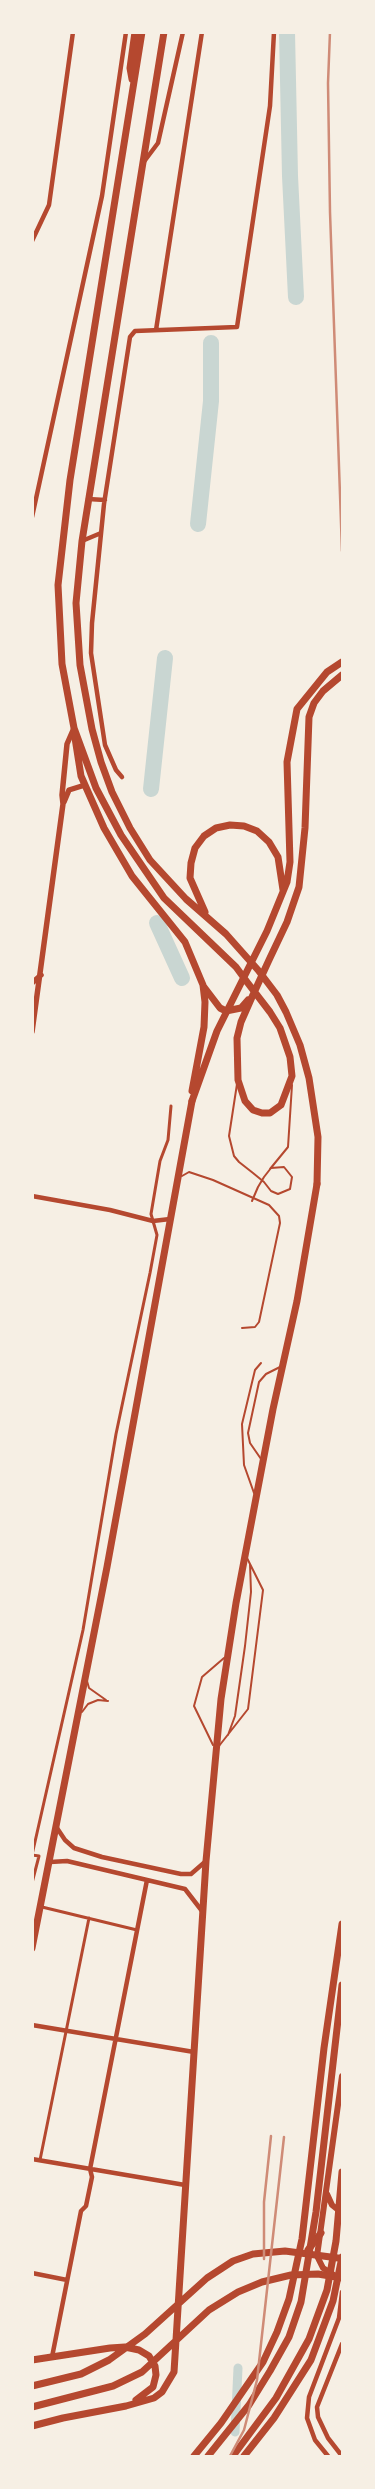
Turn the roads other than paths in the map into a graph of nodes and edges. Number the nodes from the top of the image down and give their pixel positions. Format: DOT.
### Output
graph roads {
  1 [pos="73,32"];
  2 [pos="126,32"];
  3 [pos="135,32"];
  4 [pos="142,32"];
  5 [pos="164,32"];
  6 [pos="168,32"];
  7 [pos="184,32"];
  8 [pos="202,32"];
  9 [pos="274,32"];
  10 [pos="160,62"];
  11 [pos="122,67"];
  12 [pos="130,68"];
  13 [pos="133,86"];
  14 [pos="142,164"];
  15 [pos="32,241"];
  16 [pos="156,330"];
  17 [pos="88,499"];
  18 [pos="105,500"];
  19 [pos="32,517"];
  20 [pos="101,533"];
  21 [pos="82,541"];
  22 [pos="342,662"];
  23 [pos="342,675"];
  24 [pos="74,728"];
  25 [pos="122,776"];
  26 [pos="85,785"];
  27 [pos="63,804"];
  28 [pos="283,893"];
  29 [pos="207,916"];
  30 [pos="41,975"];
  31 [pos="32,983"];
  32 [pos="203,985"];
  33 [pos="252,997"];
  34 [pos="226,1011"];
  35 [pos="32,1012"];
  36 [pos="35,1019"];
  37 [pos="32,1032"];
  38 [pos="292,1076"];
  39 [pos="238,1080"];
  40 [pos="192,1100"];
  41 [pos="171,1106"];
  42 [pos="178,1182"];
  43 [pos="264,1182"];
  44 [pos="32,1196"];
  45 [pos="252,1201"];
  46 [pos="170,1219"];
  47 [pos="153,1221"];
  48 [pos="242,1328"];
  49 [pos="261,1363"];
  50 [pos="282,1366"];
  51 [pos="262,1460"];
  52 [pos="256,1497"];
  53 [pos="248,1559"];
  54 [pos="228,1655"];
  55 [pos="86,1678"];
  56 [pos="78,1715"];
  57 [pos="227,1736"];
  58 [pos="216,1750"];
  59 [pos="57,1828"];
  60 [pos="32,1855"];
  61 [pos="206,1861"];
  62 [pos="50,1862"];
  63 [pos="147,1880"];
  64 [pos="32,1883"];
  65 [pos="42,1907"];
  66 [pos="202,1912"];
  67 [pos="89,1918"];
  68 [pos="342,1924"];
  69 [pos="137,1930"];
  70 [pos="32,1948"];
  71 [pos="342,1985"];
  72 [pos="32,2025"];
  73 [pos="66,2031"];
  74 [pos="116,2039"];
  75 [pos="194,2052"];
  76 [pos="342,2076"];
  77 [pos="32,2159"];
  78 [pos="40,2160"];
  79 [pos="90,2169"];
  80 [pos="342,2172"];
  81 [pos="185,2185"];
  82 [pos="327,2194"];
  83 [pos="342,2213"];
  84 [pos="321,2233"];
  85 [pos="298,2252"];
  86 [pos="317,2256"];
  87 [pos="342,2258"];
  88 [pos="32,2273"];
  89 [pos="318,2274"];
  90 [pos="342,2278"];
  91 [pos="67,2280"];
  92 [pos="342,2292"];
  93 [pos="341,2307"];
  94 [pos="342,2344"];
  95 [pos="52,2357"];
  96 [pos="32,2360"];
  97 [pos="32,2386"];
  98 [pos="126,2406"];
  99 [pos="32,2407"];
  100 [pos="32,2426"];
  101 [pos="194,2456"];
  102 [pos="208,2456"];
  103 [pos="233,2456"];
  104 [pos="244,2456"];
  105 [pos="328,2456"];
  106 [pos="342,2456"];
  1 -- 15 [label="street"];
  2 -- 11 [label="street"];
  3 -- 12 [label="main road"];
  4 -- 13 [label="main road"];
  5 -- 10 [label="main road"];
  6 -- 10 [label="main road"];
  7 -- 14 [label="street"];
  8 -- 16 [label="street"];
  9 -- 16 [label="street"];
  10 -- 14 [label="main road"];
  11 -- 12 [label="street"];
  11 -- 19 [label="street"];
  12 -- 13 [label="main road"];
  13 -- 24 [label="main road"];
  14 -- 17 [label="main road"];
  16 -- 18 [label="street"];
  17 -- 18 [label="street"];
  17 -- 21 [label="main road"];
  18 -- 20 [label="street"];
  20 -- 21 [label="street"];
  20 -- 25 [label="street"];
  21 -- 29 [label="main road"];
  22 -- 28 [label="main road"];
  23 -- 33 [label="main road"];
  24 -- 26 [label="main road"];
  24 -- 27 [label="street"];
  24 -- 38 [label="main road"];
  26 -- 27 [label="street"];
  26 -- 32 [label="main road"];
  27 -- 30 [label="street"];
  28 -- 29 [label="main road"];
  28 -- 34 [label="main road"];
  29 -- 50 [label="main road"];
  30 -- 31 [label="street"];
  30 -- 36 [label="street"];
  32 -- 34 [label="main road"];
  32 -- 40 [label="main road"];
  33 -- 34 [label="main road"];
  33 -- 39 [label="main road"];
  34 -- 40 [label="main road"];
  35 -- 36 [label="street"];
  36 -- 37 [label="street"];
  38 -- 39 [label="main road"];
  38 -- 43 [label="lane"];
  39 -- 43 [label="lane"];
  40 -- 42 [label="main road"];
  41 -- 47 [label="street"];
  42 -- 46 [label="main road"];
  42 -- 48 [label="lane"];
  43 -- 45 [label="lane"];
  44 -- 47 [label="street"];
  46 -- 47 [label="street"];
  46 -- 55 [label="main road"];
  47 -- 60 [label="street"];
  49 -- 52 [label="lane"];
  50 -- 51 [label="main road"];
  50 -- 51 [label="lane"];
  51 -- 52 [label="main road"];
  52 -- 53 [label="main road"];
  53 -- 54 [label="main road"];
  53 -- 57 [label="lane"];
  53 -- 57 [label="lane"];
  54 -- 58 [label="main road"];
  54 -- 58 [label="lane"];
  55 -- 56 [label="main road"];
  55 -- 56 [label="lane"];
  56 -- 59 [label="main road"];
  57 -- 58 [label="lane"];
  58 -- 61 [label="main road"];
  59 -- 61 [label="street"];
  59 -- 62 [label="main road"];
  60 -- 64 [label="street"];
  61 -- 66 [label="main road"];
  62 -- 63 [label="street"];
  62 -- 65 [label="main road"];
  63 -- 66 [label="street"];
  63 -- 69 [label="street"];
  65 -- 67 [label="street"];
  65 -- 70 [label="main road"];
  66 -- 75 [label="main road"];
  67 -- 69 [label="street"];
  67 -- 73 [label="street"];
  68 -- 101 [label="main road"];
  69 -- 74 [label="street"];
  71 -- 102 [label="main road"];
  72 -- 73 [label="street"];
  73 -- 74 [label="street"];
  73 -- 78 [label="street"];
  74 -- 75 [label="street"];
  74 -- 79 [label="street"];
  75 -- 81 [label="main road"];
  76 -- 82 [label="main road"];
  77 -- 78 [label="street"];
  78 -- 79 [label="street"];
  79 -- 81 [label="street"];
  79 -- 91 [label="street"];
  80 -- 103 [label="main road"];
  81 -- 98 [label="main road"];
  82 -- 83 [label="main road"];
  82 -- 84 [label="main road"];
  84 -- 85 [label="main road"];
  84 -- 86 [label="main road"];
  85 -- 86 [label="main road"];
  85 -- 97 [label="main road"];
  86 -- 87 [label="main road"];
  86 -- 90 [label="main road"];
  87 -- 104 [label="main road"];
  88 -- 91 [label="street"];
  89 -- 90 [label="main road"];
  89 -- 93 [label="street"];
  89 -- 99 [label="main road"];
  91 -- 95 [label="street"];
  92 -- 93 [label="street"];
  93 -- 105 [label="street"];
  94 -- 106 [label="street"];
  95 -- 96 [label="main road"];
  95 -- 98 [label="main road"];
  98 -- 100 [label="main road"];
}
